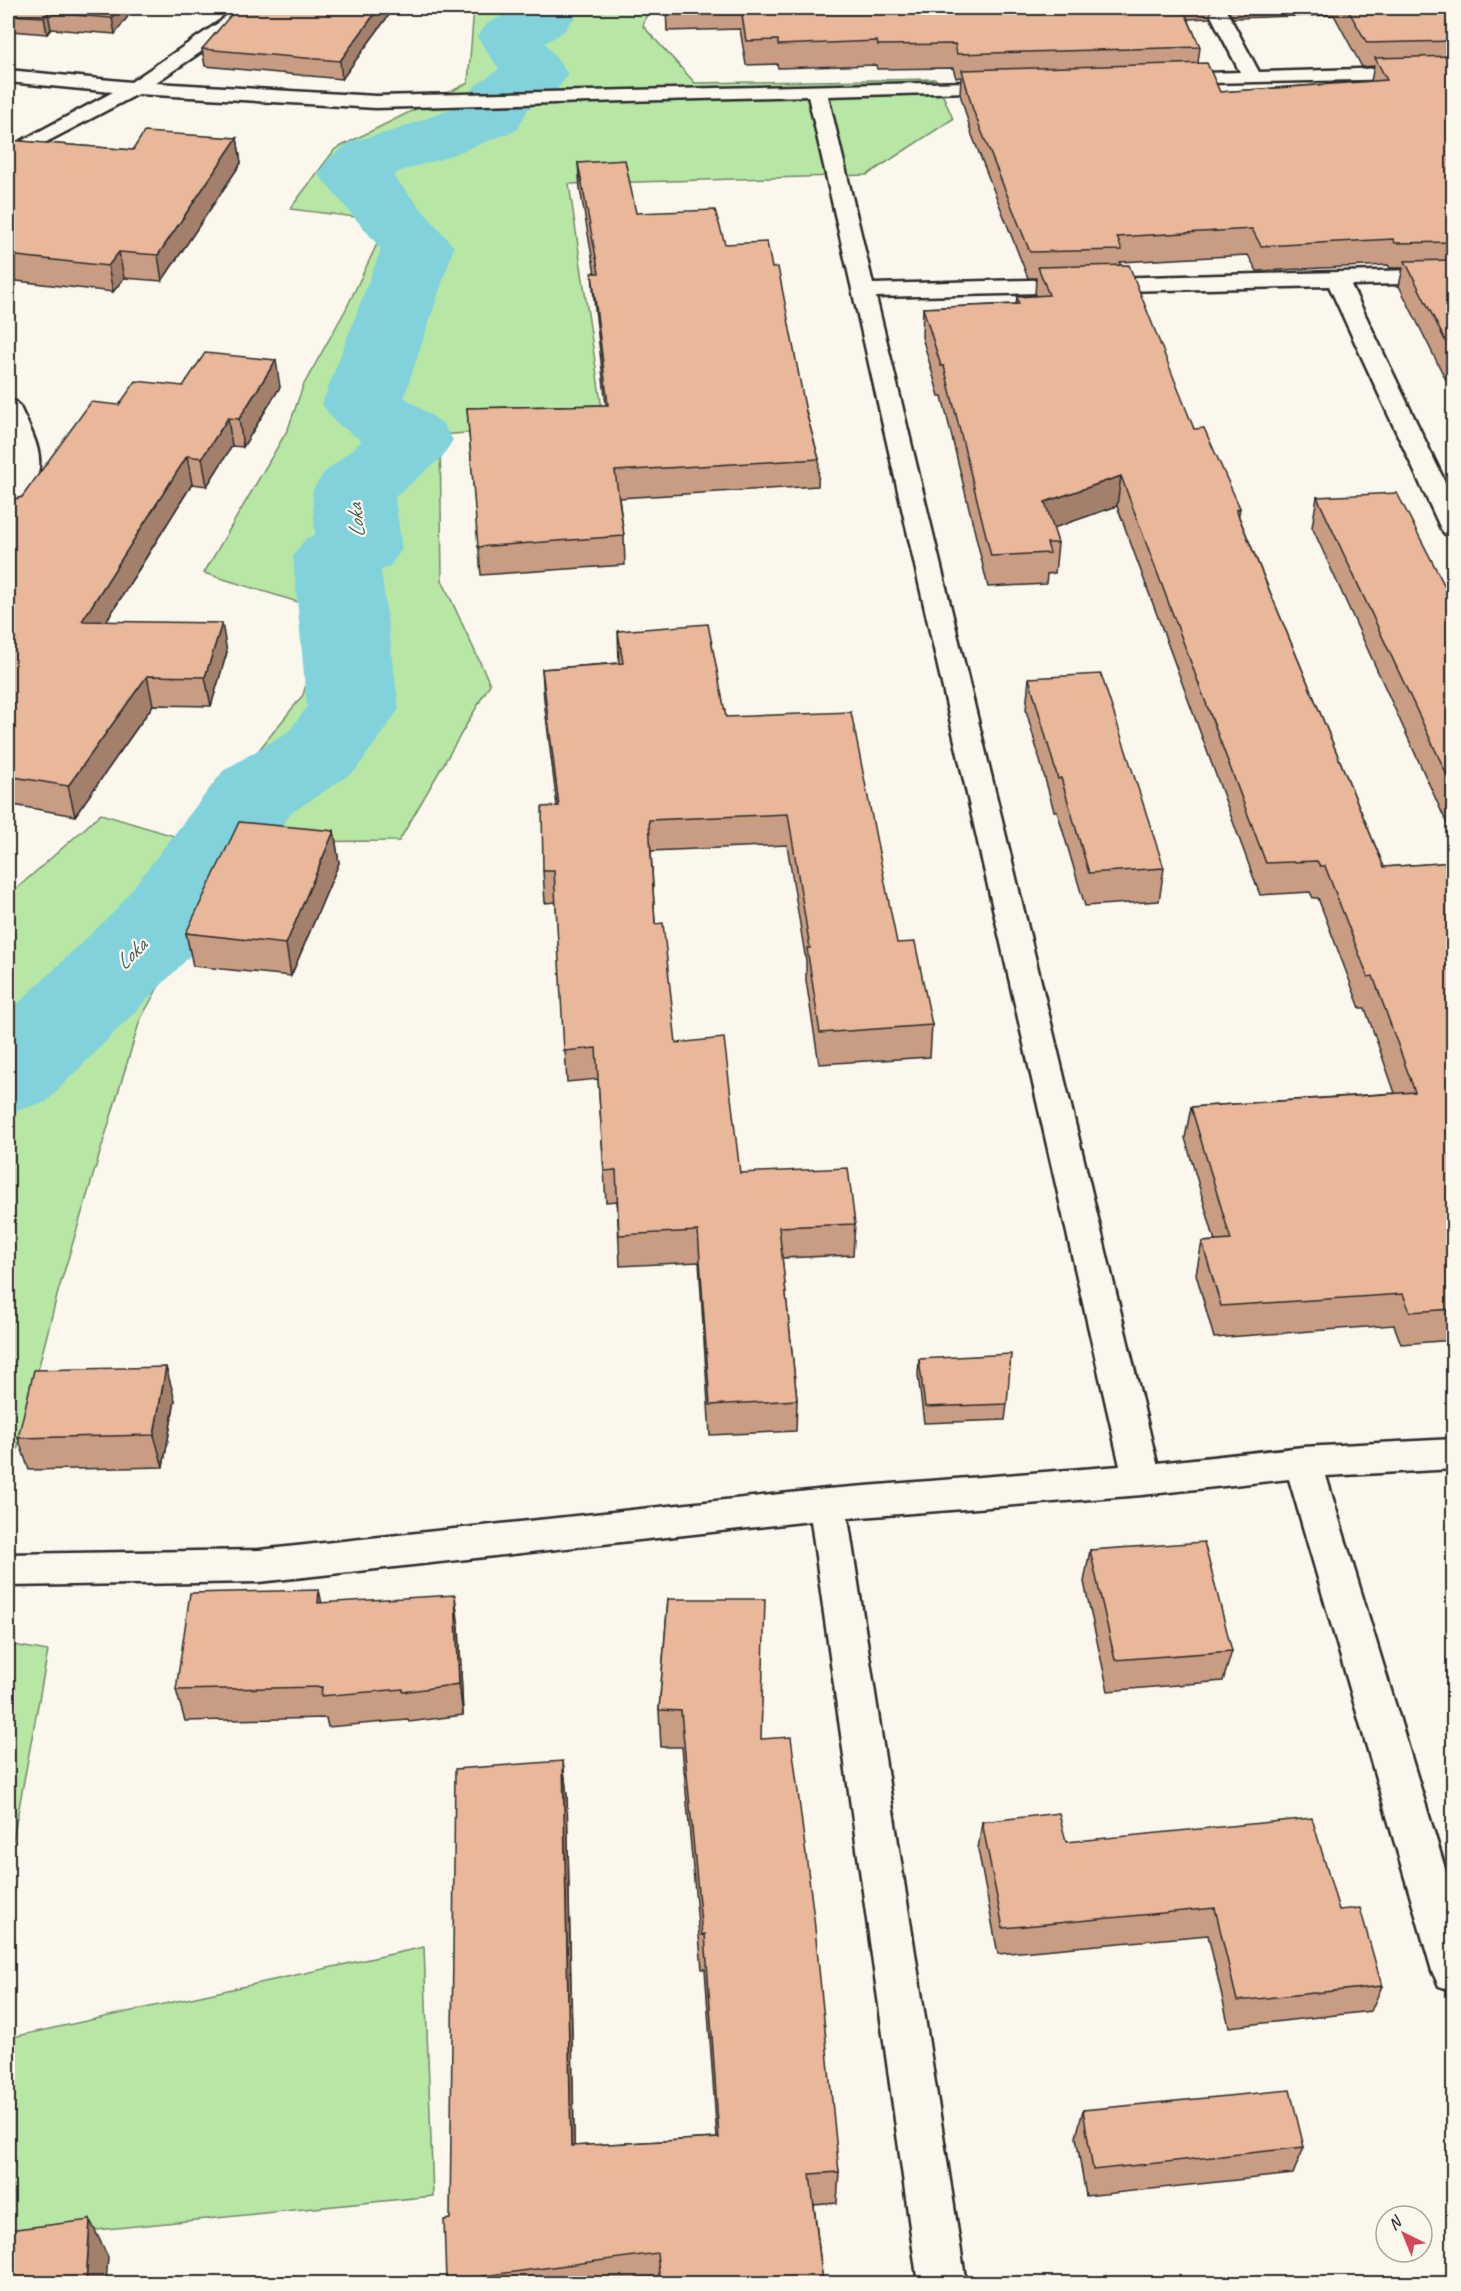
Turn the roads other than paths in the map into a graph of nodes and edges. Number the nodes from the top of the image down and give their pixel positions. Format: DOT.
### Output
graph roads {
  1 [pos="242,8"];
  2 [pos="1216,8"];
  3 [pos="1454,72"];
  4 [pos="8,76"];
  5 [pos="1252,77"];
  6 [pos="1146,80"];
  7 [pos="1029,84"];
  8 [pos="135,88"];
  9 [pos="817,91"];
  10 [pos="8,156"];
  11 [pos="1454,276"];
  12 [pos="1338,281"];
  13 [pos="864,291"];
  14 [pos="8,407"];
  15 [pos="8,504"];
  16 [pos="1454,529"];
  17 [pos="1454,1454"];
  18 [pos="1303,1462"];
  19 [pos="1142,1480"];
  20 [pos="827,1504"];
  21 [pos="8,1570"];
  22 [pos="1454,1971"];
  23 [pos="942,2283"];
  1 -- 8 [label="street"];
  2 -- 5 [label="street"];
  3 -- 5 [label="street"];
  4 -- 8 [label="street"];
  5 -- 6 [label="street"];
  7 -- 9 [label="street"];
  8 -- 9 [label="street"];
  8 -- 10 [label="street"];
  9 -- 13 [label="street"];
  11 -- 12 [label="street"];
  12 -- 13 [label="street"];
  12 -- 16 [label="street"];
  13 -- 19 [label="street"];
  14 -- 15 [label="street"];
  17 -- 18 [label="street"];
  18 -- 19 [label="street"];
  18 -- 22 [label="street"];
  19 -- 20 [label="street"];
  20 -- 21 [label="street"];
  20 -- 23 [label="street"];
}
